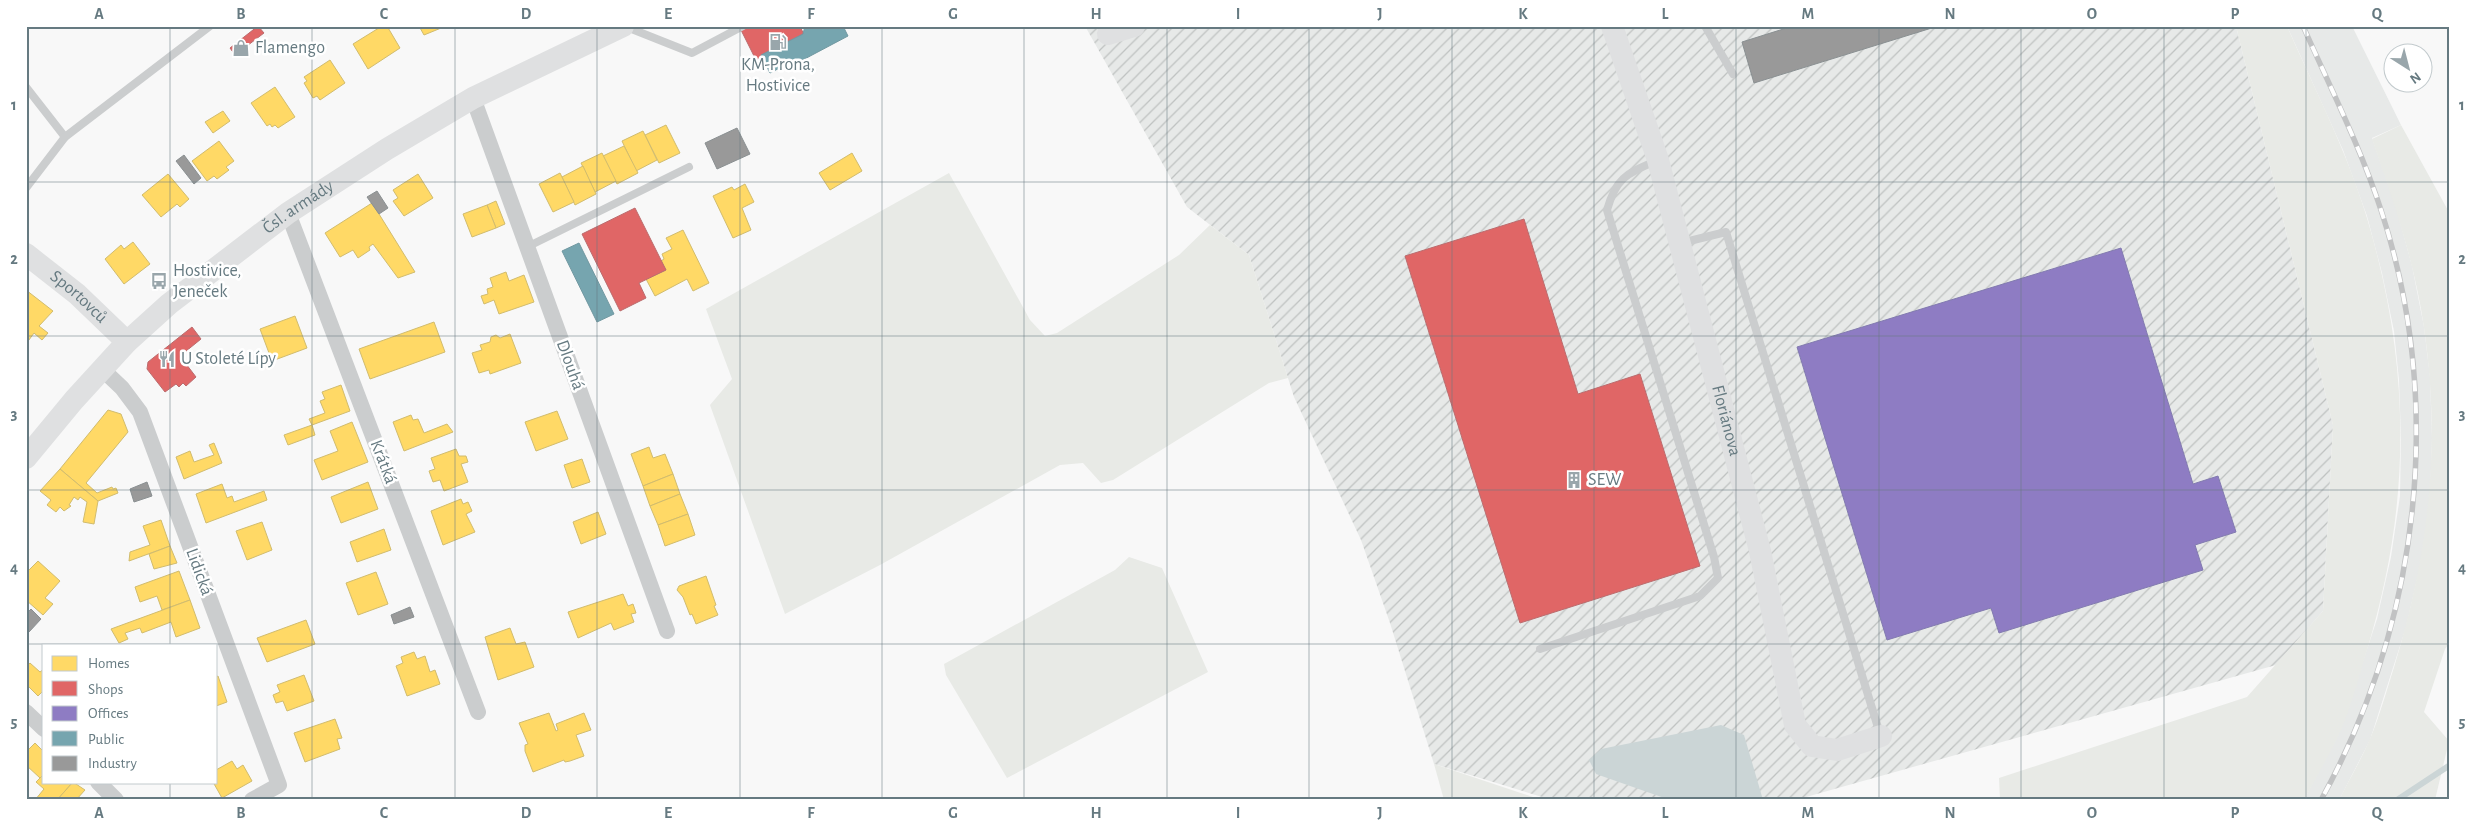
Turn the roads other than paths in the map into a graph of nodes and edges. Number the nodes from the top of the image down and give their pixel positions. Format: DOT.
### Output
graph roads {
  1 [pos="210,26"];
  2 [pos="623,26"];
  3 [pos="743,26"];
  4 [pos="1134,26"];
  5 [pos="1612,26"];
  6 [pos="1705,26"];
  7 [pos="1108,34"];
  8 [pos="1733,74"];
  9 [pos="26,87"];
  10 [pos="473,98"];
  11 [pos="65,138"];
  12 [pos="1658,160"];
  13 [pos="689,167"];
  14 [pos="26,188"];
  15 [pos="288,213"];
  16 [pos="1679,244"];
  17 [pos="527,247"];
  18 [pos="26,254"];
  19 [pos="127,342"];
  20 [pos="102,369"];
  21 [pos="26,458"];
  22 [pos="667,631"];
  23 [pos="1540,649"];
  24 [pos="26,712"];
  25 [pos="478,712"];
  26 [pos="42,727"];
  27 [pos="1881,736"];
  28 [pos="100,784"];
  29 [pos="116,800"];
  30 [pos="252,800"];
  1 -- 11 [label="lane"];
  2 -- 3 [label="lane"];
  2 -- 10 [label="street, Čsl. armády"];
  4 -- 7 [label="street"];
  5 -- 12 [label="street, Floriánova"];
  6 -- 8 [label="lane"];
  9 -- 11 [label="lane"];
  10 -- 15 [label="street, Čsl. armády"];
  10 -- 17 [label="street, Dlouhá"];
  11 -- 14 [label="lane"];
  12 -- 16 [label="street, Floriánova"];
  12 -- 23 [label="lane"];
  13 -- 17 [label="lane"];
  15 -- 19 [label="street, Čsl. armády"];
  15 -- 25 [label="street, Krátká"];
  16 -- 27 [label="lane"];
  16 -- 27 [label="street, Floriánova"];
  17 -- 22 [label="street, Dlouhá"];
  18 -- 19 [label="street, Sportovců"];
  19 -- 20 [label="street, Čsl. armády"];
  20 -- 21 [label="street, Čsl. armády"];
  20 -- 30 [label="street, Lidická"];
  24 -- 26 [label="street"];
  28 -- 29 [label="street"];
}
